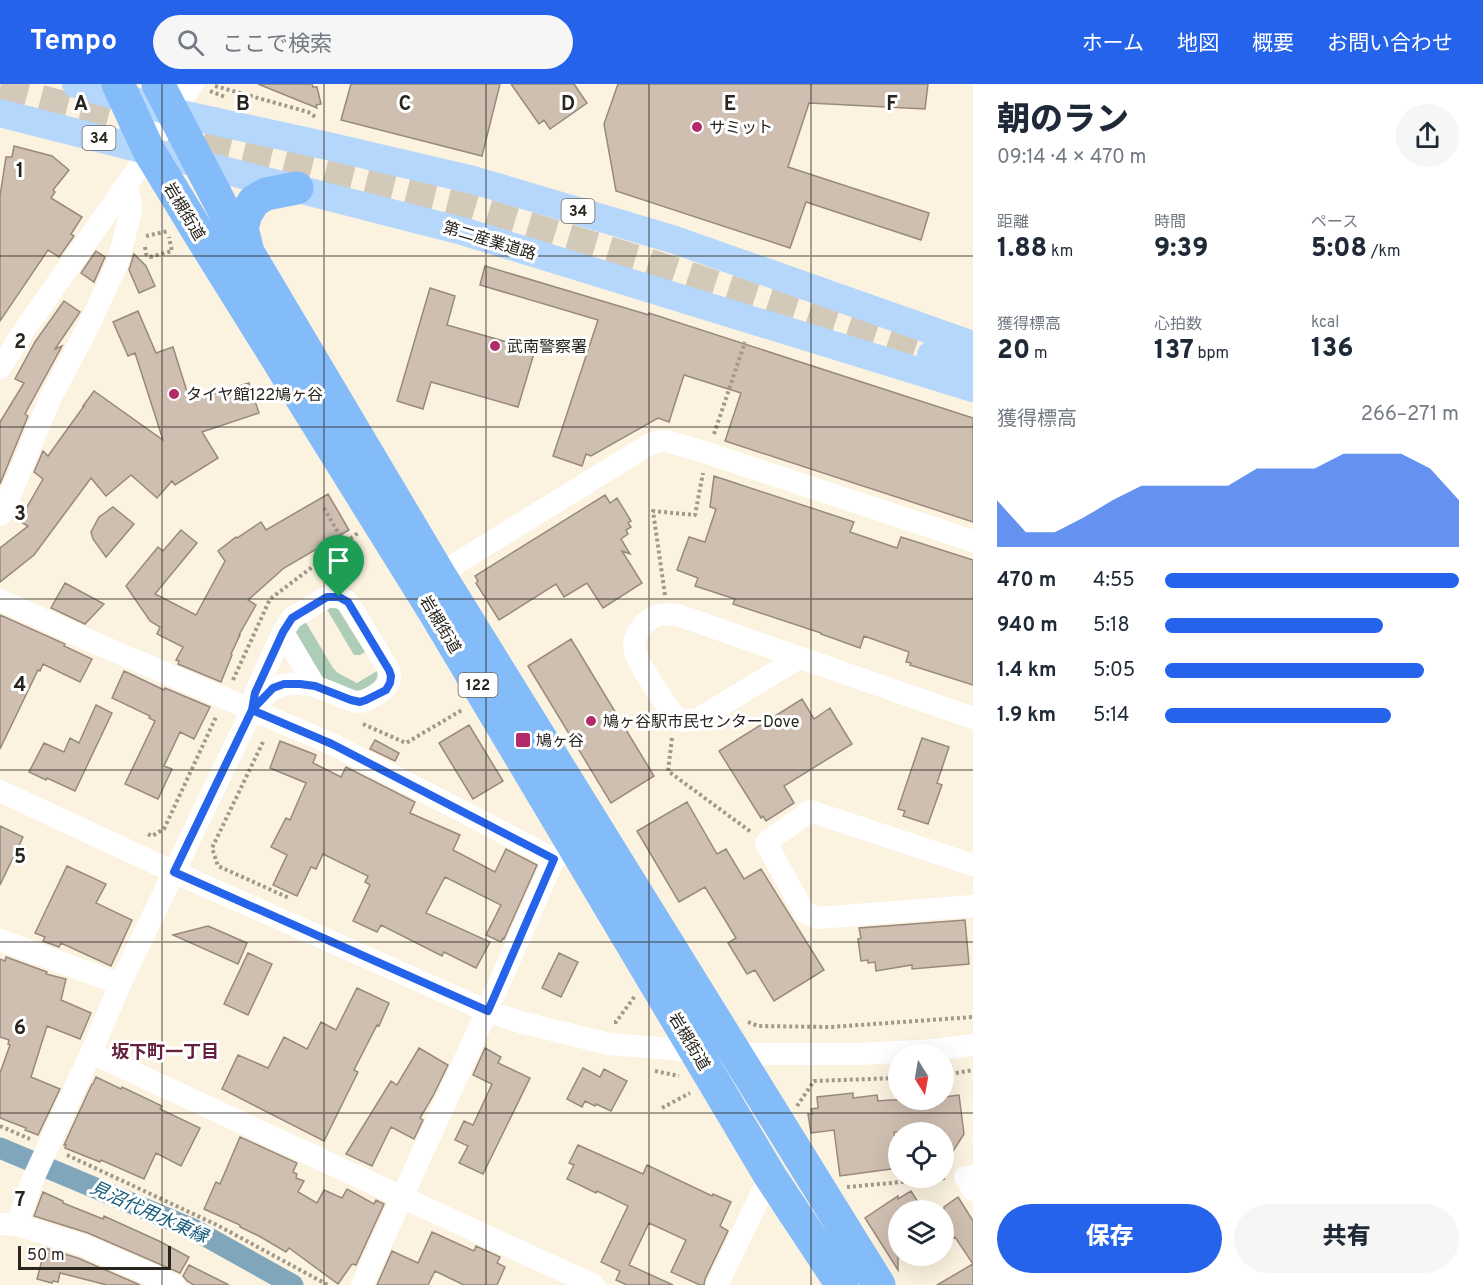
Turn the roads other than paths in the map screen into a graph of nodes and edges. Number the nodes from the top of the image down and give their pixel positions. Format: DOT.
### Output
graph roads {
  1 [pos="76,84"];
  2 [pos="193,84"];
  3 [pos="121,91"];
  4 [pos="165,98"];
  5 [pos="0,113"];
  6 [pos="149,151"];
  7 [pos="198,163"];
  8 [pos="126,185"];
  9 [pos="297,188"];
  10 [pos="248,254"];
  11 [pos="972,345"];
  12 [pos="0,368"];
  13 [pos="973,374"];
  14 [pos="973,388"];
  15 [pos="0,515"];
  16 [pos="973,541"];
  17 [pos="429,580"];
  18 [pos="0,600"];
  19 [pos="283,632"];
  20 [pos="799,658"];
  21 [pos="315,686"];
  22 [pos="252,710"];
  23 [pos="973,718"];
  24 [pos="0,790"];
  25 [pos="565,853"];
  26 [pos="973,865"];
  27 [pos="174,872"];
  28 [pos="973,906"];
  29 [pos="0,940"];
  30 [pos="120,984"];
  31 [pos="488,1011"];
  32 [pos="973,1045"];
  33 [pos="696,1051"];
  34 [pos="91,1053"];
  35 [pos="735,1054"];
  36 [pos="771,1176"];
  37 [pos="402,1196"];
  38 [pos="9,1225"];
  39 [pos="174,1285"];
  40 [pos="362,1285"];
  41 [pos="594,1285"];
  42 [pos="717,1285"];
  43 [pos="842,1285"];
  44 [pos="879,1285"];
  1 -- 3 [label="main road, 34"];
  2 -- 4 [label="street"];
  3 -- 4 [label="main road, 34"];
  3 -- 6 [label="highway, 岩槻街道 / 122"];
  4 -- 6 [label="street"];
  4 -- 7 [label="highway, 岩槻街道 / 122"];
  4 -- 11 [label="main road, 34"];
  5 -- 6 [label="main road, 第二産業道路 / 34"];
  6 -- 7 [label="main road, 第二産業道路 / 34"];
  6 -- 8 [label="street"];
  6 -- 17 [label="highway, 岩槻街道 / 122"];
  7 -- 9 [label="main road, 第二産業道路 / 34"];
  7 -- 10 [label="highway, 岩槻街道 / 122"];
  8 -- 12 [label="street"];
  8 -- 15 [label="street"];
  9 -- 10 [label="highway"];
  9 -- 14 [label="main road, 第二産業道路 / 34"];
  10 -- 17 [label="highway, 岩槻街道 / 122"];
  11 -- 13 [label="main road, 34"];
  16 -- 17 [label="street"];
  17 -- 25 [label="highway, 岩槻街道 / 122"];
  17 -- 35 [label="highway, 岩槻街道 / 122"];
  18 -- 22 [label="street"];
  19 -- 21 [label="street"];
  19 -- 21 [label="street"];
  19 -- 22 [label="street"];
  20 -- 20 [label="street"];
  20 -- 23 [label="street"];
  21 -- 22 [label="street"];
  22 -- 25 [label="street"];
  22 -- 27 [label="street"];
  24 -- 27 [label="street"];
  25 -- 31 [label="street"];
  25 -- 33 [label="highway, 岩槻街道 / 122"];
  26 -- 28 [label="street"];
  27 -- 30 [label="street"];
  27 -- 31 [label="street"];
  29 -- 30 [label="street"];
  30 -- 34 [label="street"];
  31 -- 33 [label="street"];
  31 -- 37 [label="street"];
  32 -- 35 [label="street"];
  33 -- 35 [label="street"];
  33 -- 36 [label="highway, 岩槻街道 / 122"];
  34 -- 37 [label="street"];
  34 -- 38 [label="street"];
  35 -- 44 [label="highway, 岩槻街道 / 122"];
  36 -- 42 [label="street"];
  36 -- 43 [label="highway, 岩槻街道 / 122"];
  37 -- 40 [label="street"];
  37 -- 41 [label="street"];
  38 -- 39 [label="street"];
}
